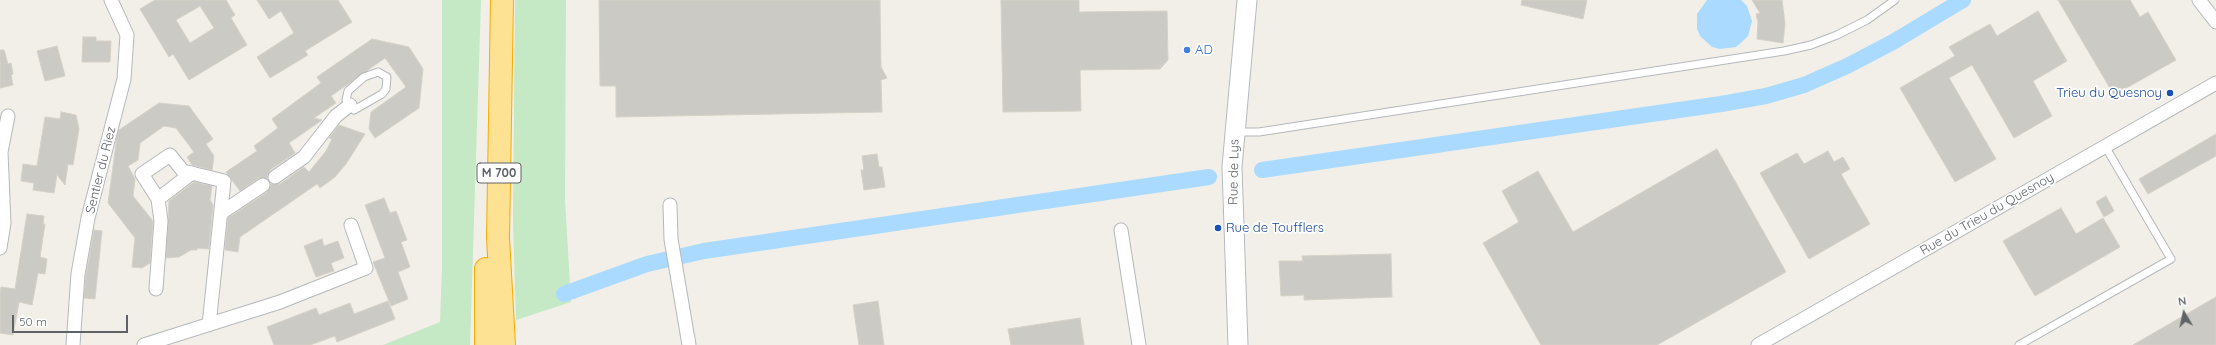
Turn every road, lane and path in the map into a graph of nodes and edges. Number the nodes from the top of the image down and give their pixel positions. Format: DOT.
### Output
graph roads {
  1 [pos="111,0"];
  2 [pos="492,0"];
  3 [pos="502,0"];
  4 [pos="1247,0"];
  5 [pos="1895,0"];
  6 [pos="2199,0"];
  7 [pos="2216,22"];
  8 [pos="2216,83"];
  9 [pos="350,105"];
  10 [pos="8,116"];
  11 [pos="1234,132"];
  12 [pos="2105,146"];
  13 [pos="192,173"];
  14 [pos="274,177"];
  15 [pos="263,186"];
  16 [pos="158,199"];
  17 [pos="670,205"];
  18 [pos="221,212"];
  19 [pos="351,225"];
  20 [pos="1121,230"];
  21 [pos="0,248"];
  22 [pos="156,288"];
  23 [pos="209,325"];
  24 [pos="73,345"];
  25 [pos="144,345"];
  26 [pos="486,345"];
  27 [pos="504,345"];
  28 [pos="689,345"];
  29 [pos="1139,345"];
  30 [pos="1238,345"];
  31 [pos="1758,345"];
  32 [pos="2018,345"];
  1 -- 24 [label="street, Sentier du Riez"];
  2 -- 26 [label="highway, M 700"];
  3 -- 27 [label="highway, M 700"];
  4 -- 11 [label="street, Rue de Lys"];
  5 -- 11 [label="lane"];
  6 -- 7 [label="street"];
  8 -- 12 [label="street, Rue du Trieu du Quesnoy"];
  9 -- 9 [label="lane"];
  9 -- 14 [label="street"];
  10 -- 21 [label="street"];
  11 -- 30 [label="street, Rue de Lys"];
  12 -- 31 [label="street, Rue du Trieu du Quesnoy"];
  12 -- 32 [label="lane"];
  13 -- 16 [label="street"];
  13 -- 16 [label="street"];
  13 -- 18 [label="street"];
  15 -- 18 [label="street"];
  16 -- 22 [label="street"];
  17 -- 28 [label="street"];
  18 -- 23 [label="street"];
  19 -- 23 [label="street"];
  20 -- 29 [label="street"];
  23 -- 25 [label="street"];
}
